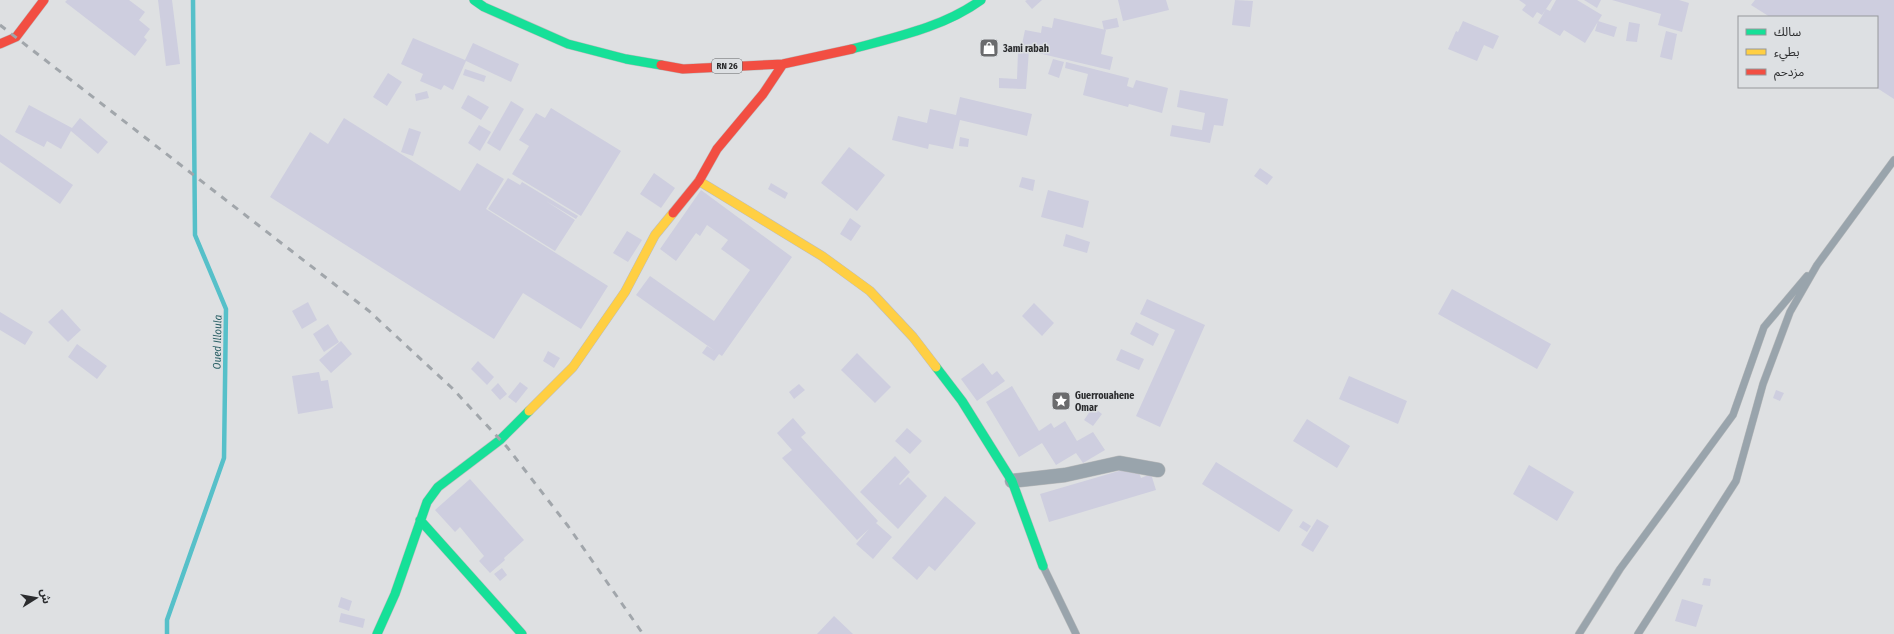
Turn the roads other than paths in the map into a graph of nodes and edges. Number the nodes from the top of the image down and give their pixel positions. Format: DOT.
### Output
graph roads {
  1 [pos="44,0"];
  2 [pos="474,0"];
  3 [pos="981,0"];
  4 [pos="0,44"];
  5 [pos="782,64"];
  6 [pos="1894,160"];
  7 [pos="699,181"];
  8 [pos="1817,265"];
  9 [pos="1158,470"];
  10 [pos="1012,481"];
  11 [pos="420,520"];
  12 [pos="1043,566"];
  13 [pos="377,634"];
  14 [pos="522,634"];
  15 [pos="1076,634"];
  16 [pos="1579,634"];
  17 [pos="1638,634"];
  1 -- 4 [label="street"];
  2 -- 5 [label="street, RN 26"];
  3 -- 5 [label="street, RN 26"];
  5 -- 7 [label="street"];
  6 -- 8 [label="lane"];
  7 -- 10 [label="street"];
  7 -- 11 [label="street"];
  8 -- 16 [label="lane"];
  8 -- 17 [label="lane"];
  9 -- 10 [label="street"];
  10 -- 12 [label="street"];
  11 -- 13 [label="street"];
  11 -- 14 [label="street"];
  12 -- 15 [label="lane"];
}
